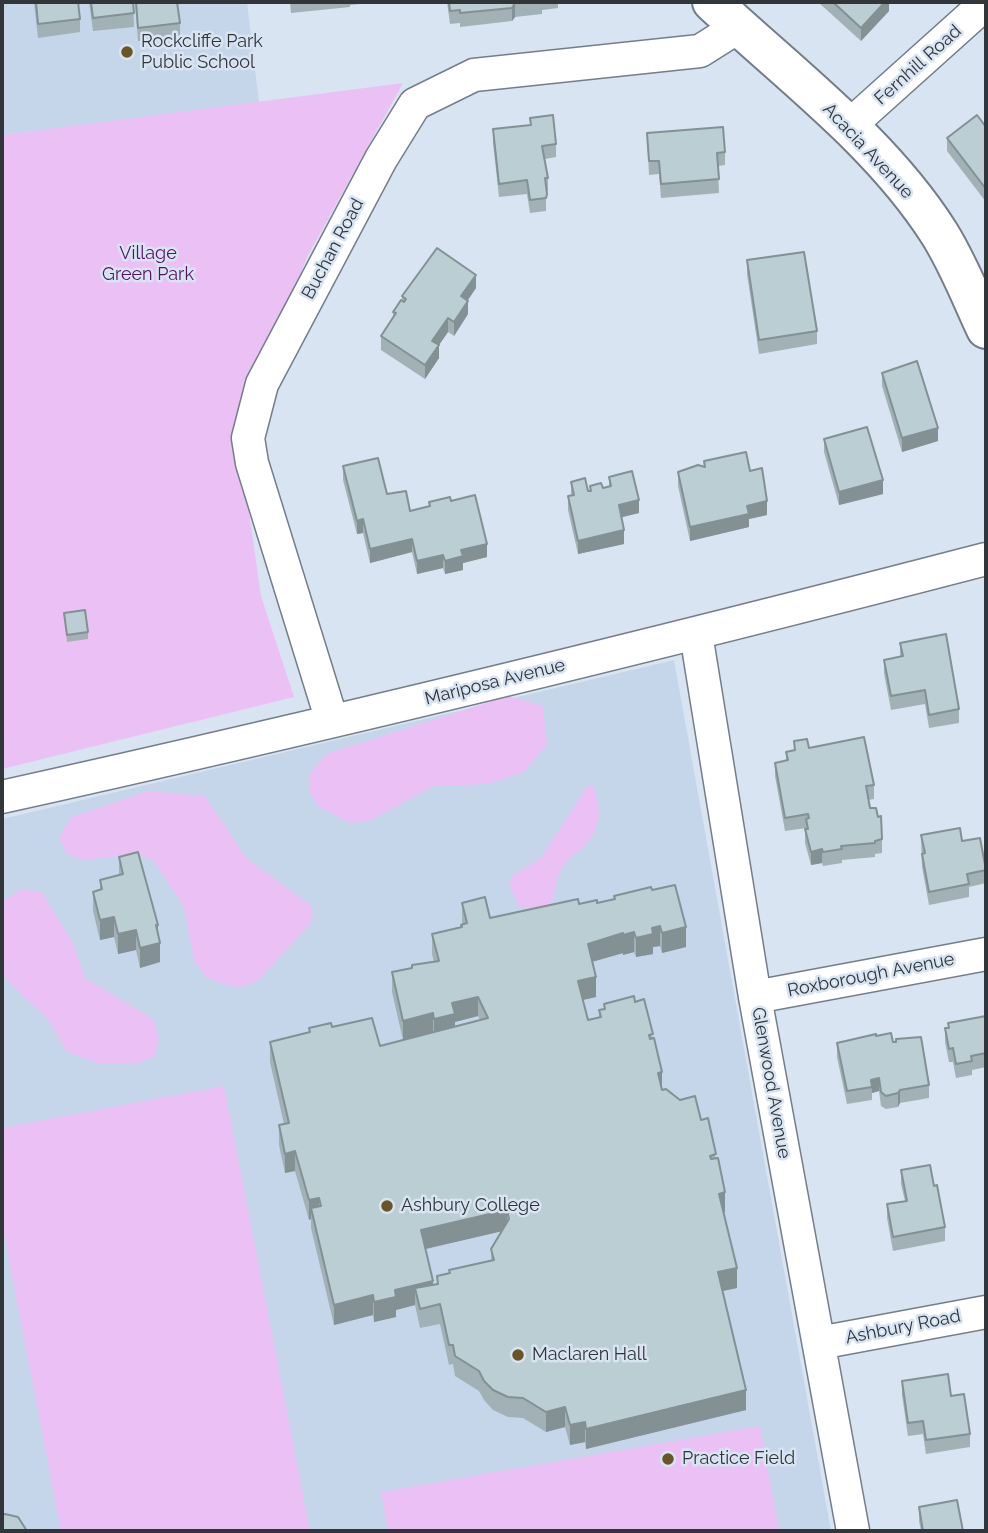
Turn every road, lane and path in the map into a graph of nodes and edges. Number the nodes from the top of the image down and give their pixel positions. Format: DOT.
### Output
graph roads {
  1 [pos="986,3"];
  2 [pos="725,14"];
  3 [pos="849,126"];
  4 [pos="986,329"];
  5 [pos="986,559"];
  6 [pos="696,634"];
  7 [pos="332,721"];
  8 [pos="2,796"];
  9 [pos="986,954"];
  10 [pos="755,997"];
  11 [pos="986,1311"];
  12 [pos="819,1343"];
  13 [pos="853,1531"];
  1 -- 3 [label="street, Fernhill Road"];
  2 -- 3 [label="street, Acacia Avenue"];
  2 -- 7 [label="street, Buchan Road"];
  3 -- 4 [label="street, Acacia Avenue"];
  5 -- 6 [label="street, Mariposa Avenue"];
  6 -- 7 [label="street, Mariposa Avenue"];
  6 -- 10 [label="street, Glenwood Avenue"];
  7 -- 8 [label="street, Mariposa Avenue"];
  9 -- 10 [label="street, Roxborough Avenue"];
  10 -- 12 [label="street, Glenwood Avenue"];
  11 -- 12 [label="street, Ashbury Road"];
  12 -- 13 [label="street, Glenwood Avenue"];
}
